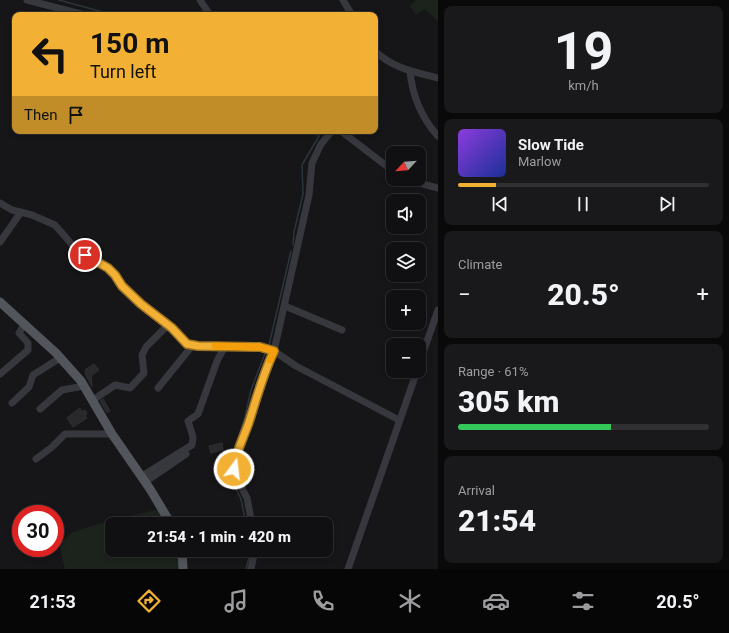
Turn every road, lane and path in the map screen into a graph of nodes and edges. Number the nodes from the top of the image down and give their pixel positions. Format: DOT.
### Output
graph roads {
  1 [pos="27,0"];
  2 [pos="200,0"];
  3 [pos="343,0"];
  4 [pos="73,12"];
  5 [pos="208,12"];
  6 [pos="350,12"];
  7 [pos="378,53"];
  8 [pos="410,71"];
  9 [pos="438,78"];
  10 [pos="329,134"];
  11 [pos="345,134"];
  12 [pos="438,136"];
  13 [pos="386,166"];
  14 [pos="426,185"];
  15 [pos="438,188"];
  16 [pos="0,203"];
  17 [pos="21,212"];
  18 [pos="0,242"];
  19 [pos="285,306"];
  20 [pos="2,307"];
  21 [pos="438,310"];
  22 [pos="24,325"];
  23 [pos="168,325"];
  24 [pos="342,330"];
  25 [pos="426,344"];
  26 [pos="192,346"];
  27 [pos="225,346"];
  28 [pos="274,351"];
  29 [pos="60,358"];
  30 [pos="0,374"];
  31 [pos="414,378"];
  32 [pos="84,386"];
  33 [pos="158,388"];
  34 [pos="93,400"];
  35 [pos="12,403"];
  36 [pos="40,409"];
  37 [pos="399,420"];
  38 [pos="112,434"];
  39 [pos="36,459"];
  40 [pos="143,479"];
  41 [pos="167,517"];
  42 [pos="251,517"];
  43 [pos="182,557"];
  44 [pos="254,557"];
  45 [pos="183,569"];
  46 [pos="251,569"];
  47 [pos="348,569"];
  1 -- 4 [label="street"];
  2 -- 5 [label="street"];
  3 -- 6 [label="street"];
  7 -- 8 [label="street"];
  8 -- 9 [label="street"];
  8 -- 12 [label="street"];
  10 -- 19 [label="street"];
  11 -- 13 [label="street"];
  14 -- 15 [label="street"];
  16 -- 17 [label="street"];
  17 -- 18 [label="street"];
  17 -- 23 [label="street"];
  19 -- 24 [label="street"];
  19 -- 28 [label="street"];
  20 -- 22 [label="main road"];
  21 -- 25 [label="street"];
  22 -- 29 [label="main road"];
  22 -- 30 [label="street"];
  23 -- 26 [label="street"];
  23 -- 34 [label="street"];
  26 -- 27 [label="street"];
  26 -- 33 [label="street"];
  27 -- 28 [label="street"];
  27 -- 40 [label="street"];
  28 -- 37 [label="street"];
  28 -- 42 [label="street"];
  29 -- 32 [label="main road"];
  29 -- 35 [label="street"];
  31 -- 37 [label="street"];
  32 -- 34 [label="main road"];
  32 -- 36 [label="street"];
  34 -- 38 [label="main road"];
  37 -- 47 [label="street"];
  38 -- 39 [label="street"];
  38 -- 40 [label="main road"];
  40 -- 41 [label="main road"];
  43 -- 45 [label="main road"];
  44 -- 46 [label="street"];
}
